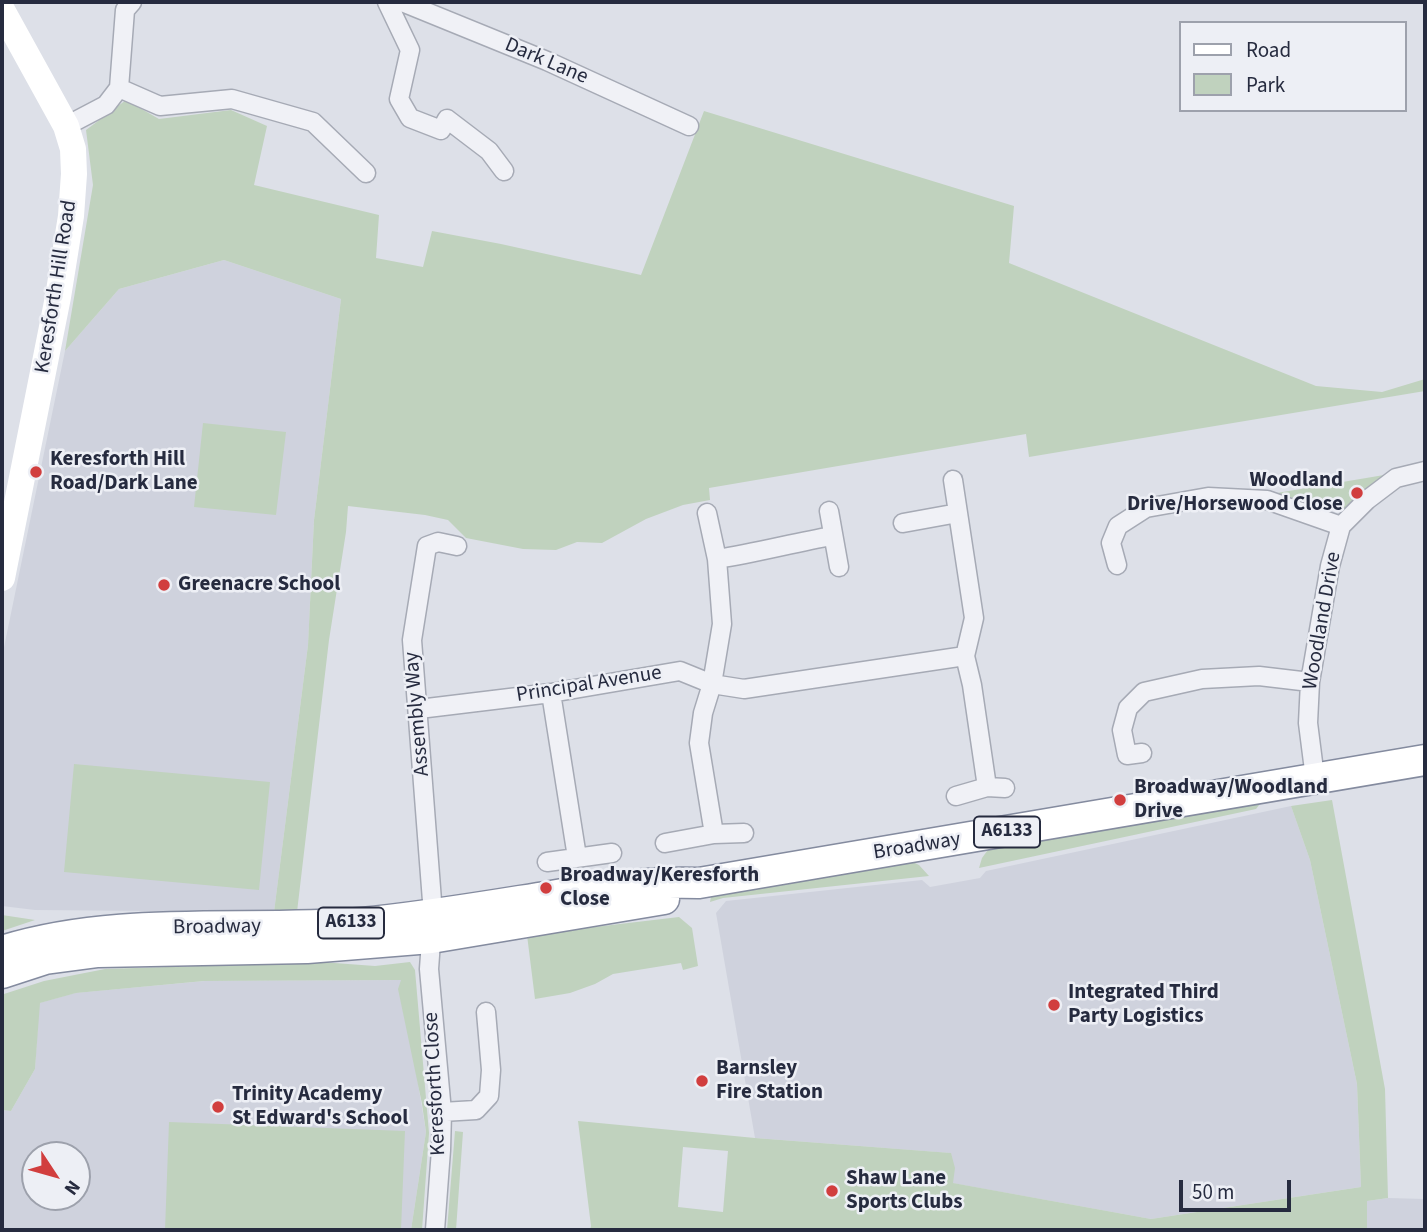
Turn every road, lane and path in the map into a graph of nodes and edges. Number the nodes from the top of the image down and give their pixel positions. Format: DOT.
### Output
graph roads {
  1 [pos="132,2"];
  2 [pos="387,2"];
  3 [pos="402,2"];
  4 [pos="2,10"];
  5 [pos="119,88"];
  6 [pos="66,126"];
  7 [pos="689,126"];
  8 [pos="504,172"];
  9 [pos="366,173"];
  10 [pos="1425,471"];
  11 [pos="953,480"];
  12 [pos="829,511"];
  13 [pos="707,513"];
  14 [pos="958,513"];
  15 [pos="903,523"];
  16 [pos="1341,526"];
  17 [pos="832,536"];
  18 [pos="457,546"];
  19 [pos="717,559"];
  20 [pos="1117,565"];
  21 [pos="839,567"];
  22 [pos="2,578"];
  23 [pos="965,656"];
  24 [pos="1310,682"];
  25 [pos="712,684"];
  26 [pos="551,693"];
  27 [pos="419,709"];
  28 [pos="1142,753"];
  29 [pos="1425,760"];
  30 [pos="1315,778"];
  31 [pos="956,796"];
  32 [pos="744,833"];
  33 [pos="714,834"];
  34 [pos="665,843"];
  35 [pos="612,853"];
  36 [pos="577,857"];
  37 [pos="547,862"];
  38 [pos="432,926"];
  39 [pos="2,951"];
  40 [pos="2,973"];
  41 [pos="486,1012"];
  42 [pos="442,1112"];
  43 [pos="435,1230"];
  1 -- 5 [label="street"];
  2 -- 8 [label="street"];
  3 -- 7 [label="street, Dark Lane"];
  4 -- 6 [label="main road, Keresforth Hill Road"];
  5 -- 6 [label="street"];
  5 -- 9 [label="street"];
  6 -- 22 [label="main road, Keresforth Hill Road"];
  10 -- 16 [label="street, Woodland Drive"];
  11 -- 14 [label="street"];
  12 -- 17 [label="street"];
  13 -- 19 [label="street"];
  14 -- 15 [label="street"];
  14 -- 23 [label="street"];
  16 -- 20 [label="street"];
  16 -- 24 [label="street, Woodland Drive"];
  17 -- 19 [label="street"];
  17 -- 21 [label="street"];
  18 -- 27 [label="street, Assembly Way"];
  19 -- 25 [label="street"];
  23 -- 25 [label="street, Principal Avenue"];
  23 -- 31 [label="street"];
  24 -- 28 [label="street"];
  24 -- 30 [label="street, Woodland Drive"];
  25 -- 26 [label="street, Principal Avenue"];
  25 -- 33 [label="street"];
  26 -- 27 [label="street, Principal Avenue"];
  26 -- 36 [label="street"];
  27 -- 38 [label="street, Assembly Way"];
  29 -- 30 [label="highway, Broadway / A6133"];
  30 -- 38 [label="highway, Broadway / A6133"];
  32 -- 33 [label="street"];
  33 -- 34 [label="street"];
  35 -- 36 [label="street"];
  36 -- 37 [label="street"];
  38 -- 39 [label="highway, Broadway / A6133"];
  38 -- 40 [label="highway, Broadway / A6133"];
  38 -- 42 [label="street, Keresforth Close"];
  41 -- 42 [label="street"];
  42 -- 43 [label="street, Keresforth Close"];
}
